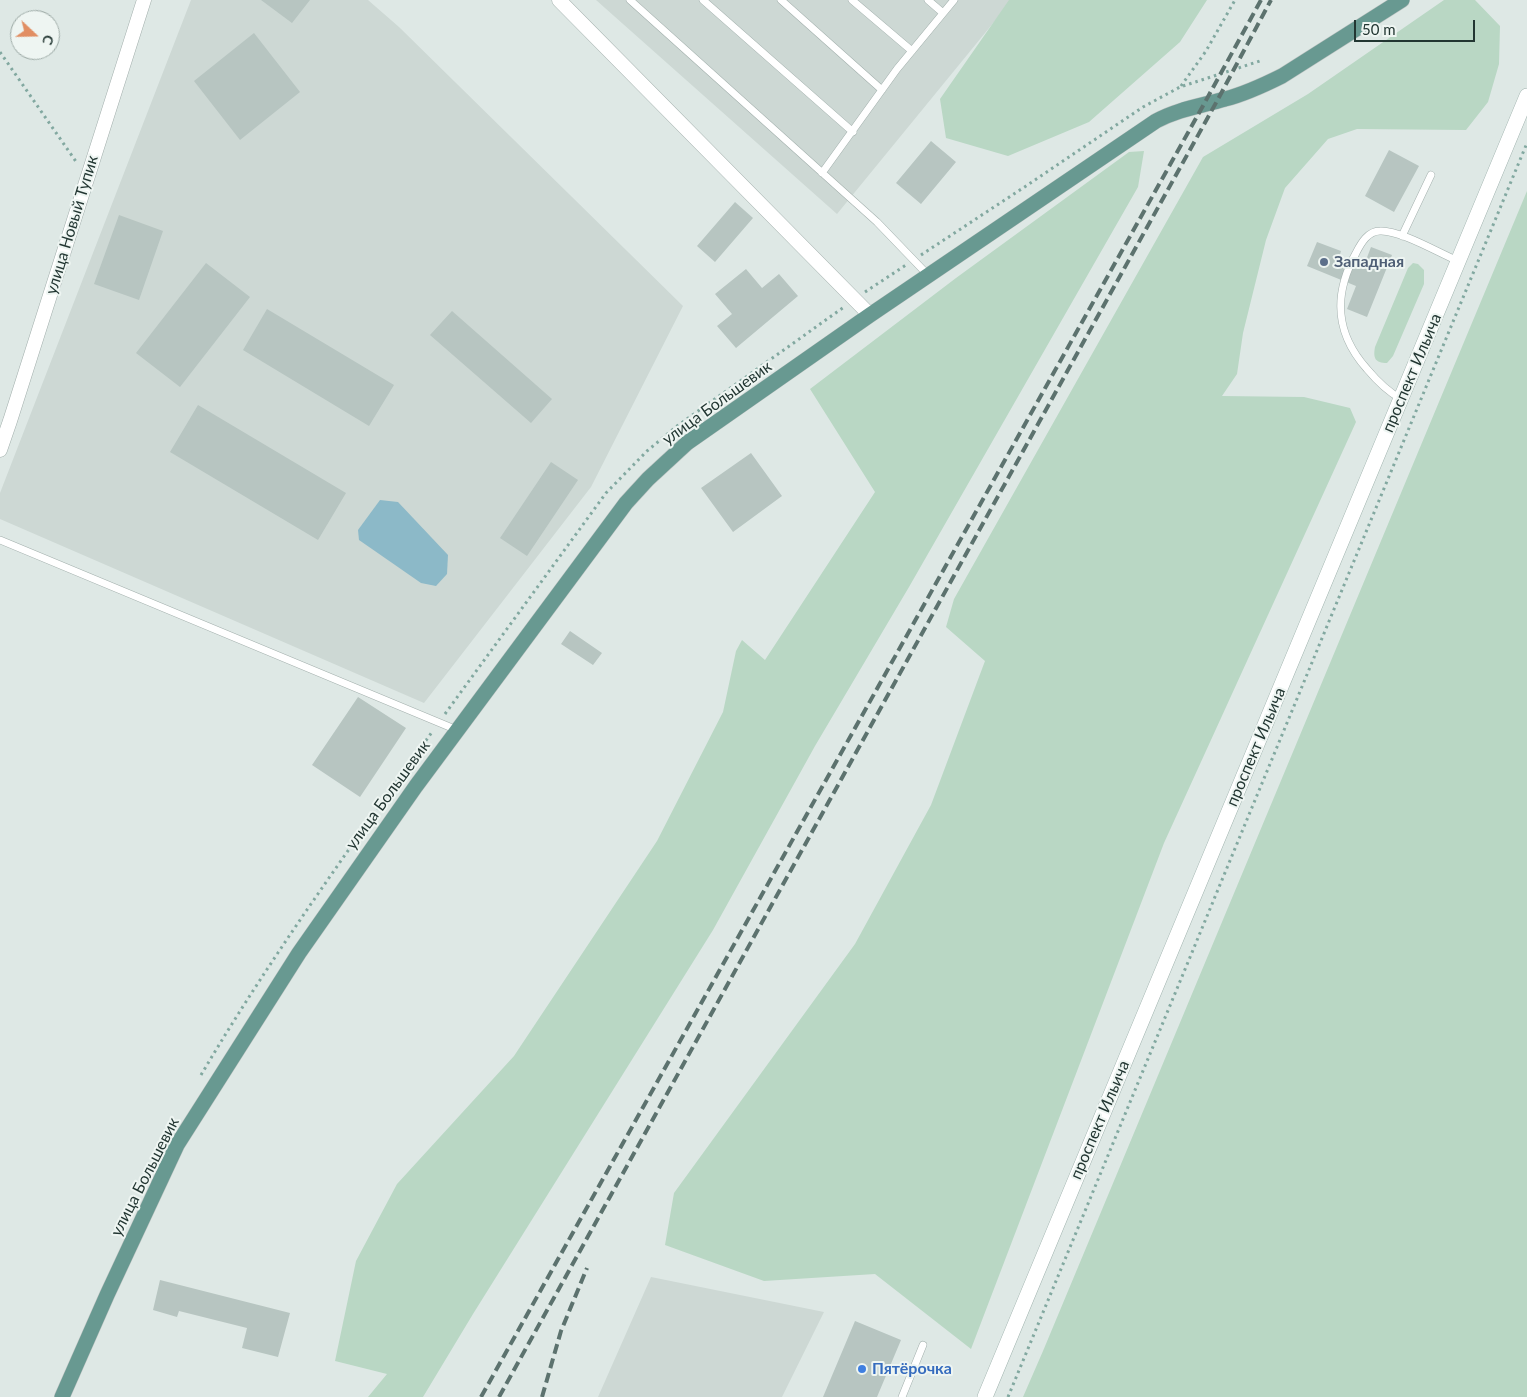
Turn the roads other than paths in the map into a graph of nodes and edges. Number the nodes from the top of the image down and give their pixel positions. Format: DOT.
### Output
graph roads {
  1 [pos="144,0"];
  2 [pos="559,0"];
  3 [pos="630,0"];
  4 [pos="703,0"];
  5 [pos="781,0"];
  6 [pos="852,0"];
  7 [pos="928,0"];
  8 [pos="954,0"];
  9 [pos="1402,0"];
  10 [pos="943,13"];
  11 [pos="912,51"];
  12 [pos="882,90"];
  13 [pos="1527,96"];
  14 [pos="853,132"];
  15 [pos="822,173"];
  16 [pos="1431,175"];
  17 [pos="1402,236"];
  18 [pos="1458,262"];
  19 [pos="928,275"];
  20 [pos="870,315"];
  21 [pos="1401,399"];
  22 [pos="0,450"];
  23 [pos="0,540"];
  24 [pos="457,730"];
  25 [pos="923,1345"];
  26 [pos="62,1397"];
  27 [pos="902,1397"];
  28 [pos="984,1397"];
  1 -- 22 [label="street, улица Новый Тупик"];
  2 -- 20 [label="street"];
  3 -- 15 [label="lane"];
  4 -- 14 [label="lane"];
  5 -- 12 [label="lane"];
  6 -- 11 [label="lane"];
  7 -- 10 [label="lane"];
  8 -- 10 [label="lane"];
  9 -- 19 [label="main road, улица Большевик"];
  10 -- 11 [label="lane"];
  11 -- 12 [label="lane"];
  12 -- 14 [label="lane"];
  13 -- 18 [label="street, проспект Ильича"];
  14 -- 15 [label="lane"];
  15 -- 19 [label="lane"];
  16 -- 17 [label="lane"];
  17 -- 18 [label="lane"];
  17 -- 21 [label="lane"];
  18 -- 21 [label="street, проспект Ильича"];
  19 -- 20 [label="main road, улица Большевик"];
  20 -- 24 [label="main road, улица Большевик"];
  21 -- 28 [label="street, проспект Ильича"];
  23 -- 24 [label="lane"];
  24 -- 26 [label="main road, улица Большевик"];
  25 -- 27 [label="lane"];
}
